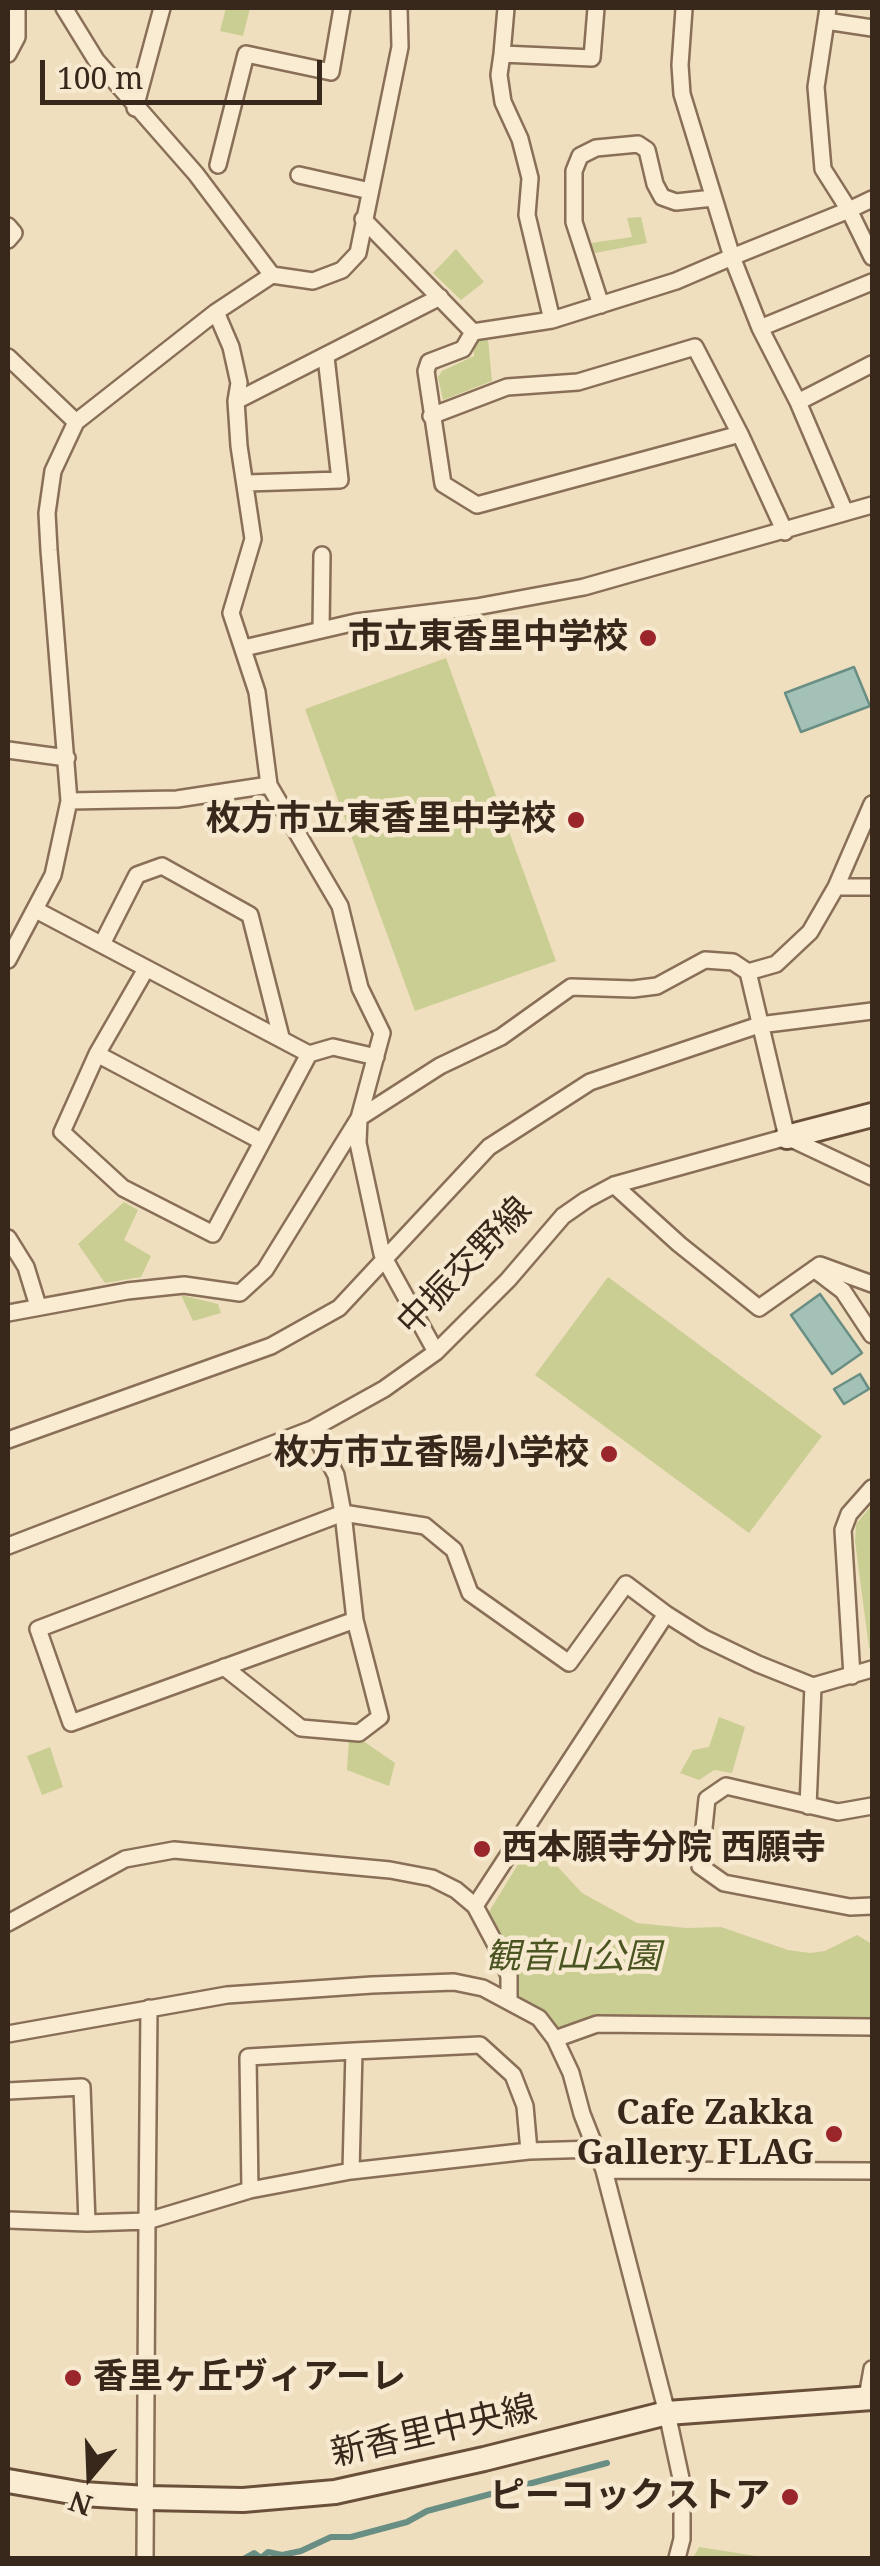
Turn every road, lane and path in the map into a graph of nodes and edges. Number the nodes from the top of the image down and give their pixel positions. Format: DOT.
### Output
graph roads {
  1 [pos="17,8"];
  2 [pos="64,8"];
  3 [pos="162,8"];
  4 [pos="342,8"];
  5 [pos="399,8"];
  6 [pos="506,8"];
  7 [pos="596,8"];
  8 [pos="684,9"];
  9 [pos="828,14"];
  10 [pos="872,28"];
  11 [pos="8,54"];
  12 [pos="502,54"];
  13 [pos="135,108"];
  14 [pos="218,165"];
  15 [pos="299,175"];
  16 [pos="370,191"];
  17 [pos="713,198"];
  18 [pos="872,199"];
  19 [pos="848,210"];
  20 [pos="364,219"];
  21 [pos="8,226"];
  22 [pos="8,240"];
  23 [pos="732,257"];
  24 [pos="872,257"];
  25 [pos="272,275"];
  26 [pos="872,282"];
  27 [pos="440,297"];
  28 [pos="602,305"];
  29 [pos="216,312"];
  30 [pos="552,320"];
  31 [pos="760,328"];
  32 [pos="473,332"];
  33 [pos="8,357"];
  34 [pos="326,357"];
  35 [pos="872,364"];
  36 [pos="236,401"];
  37 [pos="798,402"];
  38 [pos="431,416"];
  39 [pos="76,422"];
  40 [pos="740,434"];
  41 [pos="247,484"];
  42 [pos="872,505"];
  43 [pos="846,512"];
  44 [pos="786,532"];
  45 [pos="322,555"];
  46 [pos="321,630"];
  47 [pos="244,648"];
  48 [pos="8,750"];
  49 [pos="66,758"];
  50 [pos="269,784"];
  51 [pos="69,800"];
  52 [pos="872,804"];
  53 [pos="872,886"];
  54 [pos="836,887"];
  55 [pos="36,910"];
  56 [pos="102,944"];
  57 [pos="8,960"];
  58 [pos="146,969"];
  59 [pos="748,972"];
  60 [pos="872,1011"];
  61 [pos="759,1025"];
  62 [pos="281,1038"];
  63 [pos="97,1054"];
  64 [pos="309,1054"];
  65 [pos="376,1057"];
  66 [pos="872,1115"];
  67 [pos="359,1118"];
  68 [pos="786,1137"];
  69 [pos="261,1141"];
  70 [pos="872,1178"];
  71 [pos="614,1185"];
  72 [pos="8,1238"];
  73 [pos="386,1261"];
  74 [pos="814,1269"];
  75 [pos="872,1284"];
  76 [pos="38,1306"];
  77 [pos="8,1313"];
  78 [pos="872,1335"];
  79 [pos="436,1352"];
  80 [pos="312,1430"];
  81 [pos="8,1440"];
  82 [pos="872,1488"];
  83 [pos="343,1512"];
  84 [pos="8,1546"];
  85 [pos="666,1614"];
  86 [pos="355,1620"];
  87 [pos="224,1668"];
  88 [pos="872,1669"];
  89 [pos="852,1676"];
  90 [pos="814,1686"];
  91 [pos="808,1806"];
  92 [pos="872,1806"];
  93 [pos="475,1906"];
  94 [pos="872,1906"];
  95 [pos="8,1923"];
  96 [pos="509,2000"];
  97 [pos="149,2008"];
  98 [pos="872,2026"];
  99 [pos="8,2034"];
  100 [pos="555,2039"];
  101 [pos="354,2051"];
  102 [pos="8,2091"];
  103 [pos="596,2149"];
  104 [pos="529,2150"];
  105 [pos="604,2170"];
  106 [pos="352,2171"];
  107 [pos="872,2171"];
  108 [pos="250,2190"];
  109 [pos="8,2220"];
  110 [pos="147,2220"];
  111 [pos="87,2223"];
  112 [pos="872,2369"];
  113 [pos="870,2398"];
  114 [pos="667,2413"];
  115 [pos="8,2482"];
  116 [pos="146,2498"];
  117 [pos="145,2558"];
  118 [pos="676,2558"];
  1 -- 11 [label="street"];
  2 -- 13 [label="street"];
  3 -- 13 [label="street"];
  4 -- 14 [label="street"];
  5 -- 16 [label="street"];
  6 -- 12 [label="street"];
  7 -- 12 [label="street"];
  8 -- 17 [label="street"];
  9 -- 10 [label="street"];
  9 -- 19 [label="street"];
  12 -- 30 [label="street"];
  13 -- 25 [label="street"];
  15 -- 16 [label="street"];
  16 -- 20 [label="street"];
  17 -- 23 [label="street"];
  17 -- 28 [label="street"];
  18 -- 19 [label="street"];
  19 -- 23 [label="street"];
  19 -- 24 [label="street"];
  20 -- 25 [label="street"];
  20 -- 27 [label="street"];
  21 -- 22 [label="street"];
  23 -- 28 [label="street"];
  23 -- 31 [label="street"];
  25 -- 29 [label="street"];
  26 -- 31 [label="street"];
  27 -- 32 [label="street"];
  27 -- 34 [label="street"];
  28 -- 30 [label="street"];
  29 -- 36 [label="street"];
  29 -- 39 [label="street"];
  30 -- 32 [label="street"];
  31 -- 37 [label="street"];
  32 -- 38 [label="street"];
  33 -- 39 [label="street"];
  34 -- 36 [label="street"];
  34 -- 41 [label="street"];
  35 -- 37 [label="street"];
  36 -- 41 [label="street"];
  37 -- 43 [label="street"];
  38 -- 40 [label="street"];
  38 -- 40 [label="street"];
  39 -- 49 [label="street"];
  40 -- 44 [label="street"];
  41 -- 47 [label="street"];
  42 -- 43 [label="street"];
  43 -- 44 [label="street"];
  44 -- 46 [label="street"];
  45 -- 46 [label="street"];
  46 -- 47 [label="street"];
  47 -- 50 [label="street"];
  48 -- 49 [label="street"];
  49 -- 51 [label="street"];
  50 -- 51 [label="street"];
  50 -- 65 [label="street"];
  51 -- 55 [label="street"];
  52 -- 54 [label="street"];
  53 -- 54 [label="street"];
  54 -- 59 [label="street"];
  55 -- 56 [label="street"];
  55 -- 57 [label="street"];
  56 -- 58 [label="street"];
  56 -- 62 [label="street"];
  58 -- 62 [label="street"];
  58 -- 63 [label="street"];
  59 -- 61 [label="street"];
  59 -- 67 [label="street"];
  60 -- 61 [label="street"];
  61 -- 68 [label="street"];
  61 -- 73 [label="street"];
  62 -- 64 [label="street"];
  63 -- 69 [label="street"];
  63 -- 69 [label="street"];
  64 -- 65 [label="street"];
  64 -- 69 [label="street"];
  65 -- 67 [label="street"];
  66 -- 68 [label="street, 中振交野線"];
  67 -- 73 [label="street"];
  67 -- 76 [label="street"];
  68 -- 70 [label="street"];
  68 -- 71 [label="street, 中振交野線"];
  71 -- 74 [label="street"];
  71 -- 79 [label="street, 中振交野線"];
  72 -- 76 [label="street"];
  73 -- 79 [label="street"];
  73 -- 81 [label="street"];
  74 -- 75 [label="street"];
  74 -- 78 [label="street"];
  76 -- 77 [label="street"];
  79 -- 80 [label="street, 中振交野線"];
  80 -- 83 [label="street"];
  80 -- 84 [label="street, 中振交野線"];
  82 -- 89 [label="street"];
  83 -- 85 [label="street"];
  83 -- 86 [label="street"];
  83 -- 87 [label="street"];
  85 -- 90 [label="street"];
  85 -- 93 [label="street"];
  86 -- 87 [label="street"];
  86 -- 87 [label="street"];
  88 -- 89 [label="street"];
  89 -- 90 [label="street"];
  90 -- 91 [label="street"];
  91 -- 92 [label="street"];
  91 -- 94 [label="street"];
  93 -- 95 [label="street"];
  93 -- 96 [label="street"];
  96 -- 97 [label="street"];
  96 -- 100 [label="street"];
  97 -- 99 [label="street"];
  97 -- 110 [label="street"];
  98 -- 100 [label="street"];
  100 -- 103 [label="street"];
  101 -- 104 [label="street"];
  101 -- 106 [label="street"];
  101 -- 108 [label="street"];
  102 -- 111 [label="street"];
  103 -- 104 [label="street"];
  103 -- 105 [label="street"];
  104 -- 106 [label="street"];
  105 -- 107 [label="street"];
  105 -- 114 [label="street"];
  106 -- 108 [label="street"];
  108 -- 110 [label="street"];
  109 -- 111 [label="street"];
  110 -- 111 [label="street"];
  110 -- 116 [label="street"];
  112 -- 113 [label="street"];
  113 -- 114 [label="street, 新香里中央線"];
  114 -- 116 [label="street, 新香里中央線"];
  114 -- 118 [label="street"];
  115 -- 116 [label="street, 新香里中央線"];
  116 -- 117 [label="street"];
}
